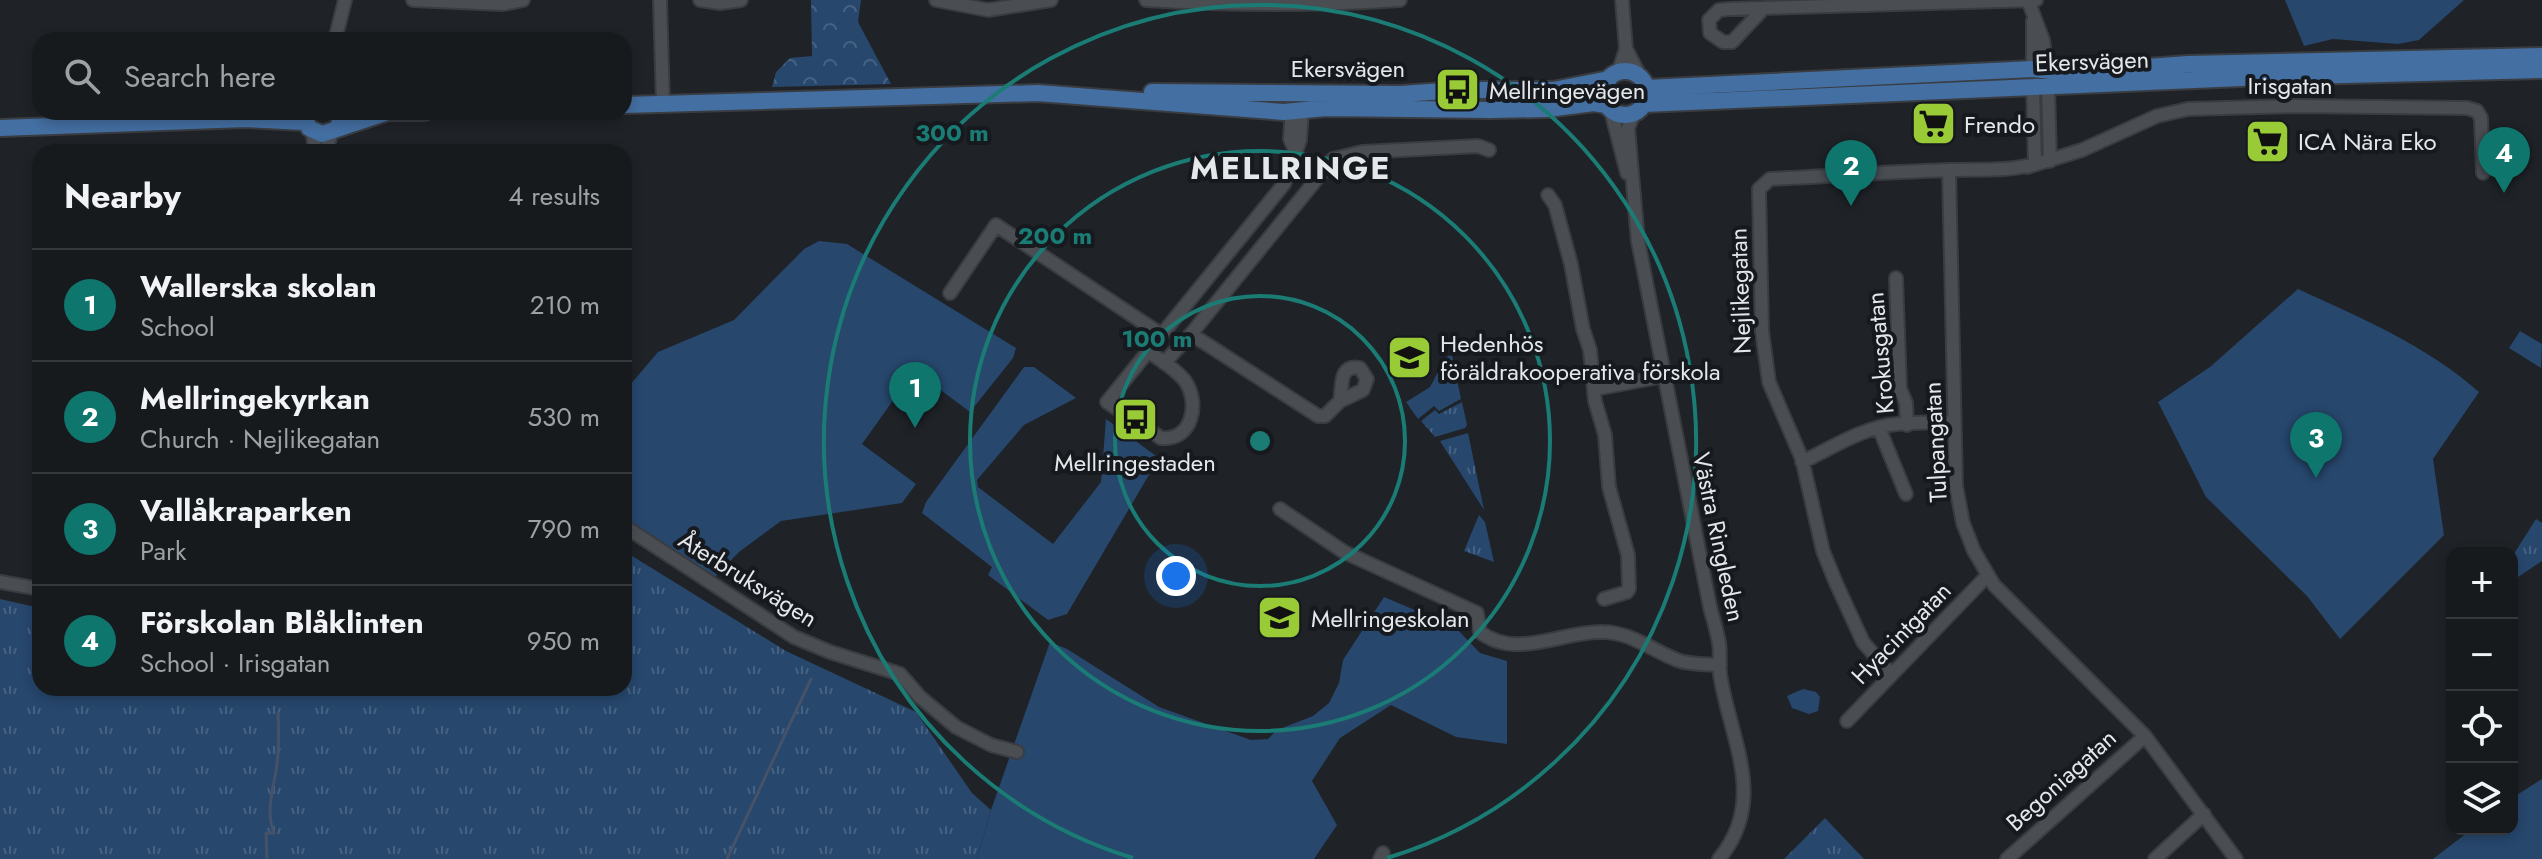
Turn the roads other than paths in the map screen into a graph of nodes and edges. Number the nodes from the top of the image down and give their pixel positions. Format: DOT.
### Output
graph roads {
  1 [pos="345,0"];
  2 [pos="413,0"];
  3 [pos="523,0"];
  4 [pos="660,0"];
  5 [pos="700,0"];
  6 [pos="741,0"];
  7 [pos="936,0"];
  8 [pos="1051,0"];
  9 [pos="1146,0"];
  10 [pos="1400,0"];
  11 [pos="1622,0"];
  12 [pos="2028,0"];
  13 [pos="2036,0"];
  14 [pos="1351,2"];
  15 [pos="1764,8"];
  16 [pos="337,32"];
  17 [pos="1626,49"];
  18 [pos="2542,56"];
  19 [pos="2542,70"];
  20 [pos="1614,76"];
  21 [pos="2040,78"];
  22 [pos="1297,92"];
  23 [pos="1086,95"];
  24 [pos="1641,96"];
  25 [pos="663,104"];
  26 [pos="632,105"];
  27 [pos="1609,108"];
  28 [pos="1297,111"];
  29 [pos="201,120"];
  30 [pos="266,120"];
  31 [pos="340,120"];
  32 [pos="361,120"];
  33 [pos="307,122"];
  34 [pos="0,128"];
  35 [pos="335,130"];
  36 [pos="314,144"];
  37 [pos="329,144"];
  38 [pos="1489,150"];
  39 [pos="1628,162"];
  40 [pos="2043,163"];
  41 [pos="1949,170"];
  42 [pos="2483,173"];
  43 [pos="1548,195"];
  44 [pos="1896,278"];
  45 [pos="950,293"];
  46 [pos="1191,334"];
  47 [pos="1162,335"];
  48 [pos="1149,352"];
  49 [pos="1164,363"];
  50 [pos="1664,376"];
  51 [pos="1595,389"];
  52 [pos="1340,401"];
  53 [pos="1953,422"];
  54 [pos="1907,425"];
  55 [pos="1879,428"];
  56 [pos="1802,462"];
  57 [pos="1906,494"];
  58 [pos="1280,509"];
  59 [pos="632,531"];
  60 [pos="1987,576"];
  61 [pos="0,582"];
  62 [pos="32,588"];
  63 [pos="1604,599"];
  64 [pos="1720,665"];
  65 [pos="1890,673"];
  66 [pos="1847,721"];
  67 [pos="2145,736"];
  68 [pos="1017,752"];
  69 [pos="2204,814"];
  70 [pos="1719,859"];
  71 [pos="2007,859"];
  72 [pos="2155,859"];
  73 [pos="2236,859"];
  1 -- 16 [label="street"];
  2 -- 3 [label="street"];
  4 -- 25 [label="street"];
  5 -- 6 [label="street"];
  7 -- 8 [label="street"];
  9 -- 14 [label="street"];
  10 -- 14 [label="street"];
  11 -- 17 [label="street"];
  12 -- 13 [label="street"];
  12 -- 15 [label="street"];
  12 -- 21 [label="street"];
  17 -- 20 [label="street"];
  17 -- 24 [label="street"];
  18 -- 21 [label="main road, Ekersvägen"];
  19 -- 21 [label="main road, Ekersvägen"];
  20 -- 22 [label="main road, Ekersvägen"];
  20 -- 24 [label="main road"];
  20 -- 27 [label="main road"];
  21 -- 24 [label="main road, Ekersvägen"];
  21 -- 40 [label="street"];
  22 -- 23 [label="main road, Ekersvägen"];
  22 -- 28 [label="main road"];
  23 -- 25 [label="main road, Ekersvägen"];
  23 -- 28 [label="main road, Ekersvägen"];
  24 -- 27 [label="main road"];
  24 -- 39 [label="street, Västra Ringleden"];
  25 -- 26 [label="main road, Ekersvägen"];
  27 -- 28 [label="main road, Ekersvägen"];
  27 -- 39 [label="street, Västra Ringleden"];
  28 -- 47 [label="street"];
  29 -- 34 [label="main road"];
  30 -- 33 [label="main road"];
  31 -- 35 [label="main road"];
  32 -- 35 [label="main road"];
  33 -- 35 [label="main road"];
  33 -- 36 [label="street"];
  35 -- 37 [label="street"];
  38 -- 46 [label="street"];
  39 -- 50 [label="street, Västra Ringleden"];
  40 -- 41 [label="street, Nejlikegatan"];
  40 -- 42 [label="street, Irisgatan"];
  41 -- 53 [label="street, Tulpangatan"];
  41 -- 56 [label="street, Nejlikegatan"];
  43 -- 51 [label="street"];
  44 -- 54 [label="street, Krokusgatan"];
  45 -- 47 [label="street"];
  46 -- 49 [label="street"];
  46 -- 52 [label="street"];
  47 -- 48 [label="street"];
  48 -- 49 [label="street"];
  48 -- 49 [label="street"];
  50 -- 51 [label="street"];
  50 -- 64 [label="street, Västra Ringleden"];
  51 -- 63 [label="street"];
  53 -- 54 [label="street, Krokusgatan"];
  53 -- 60 [label="street, Tulpangatan"];
  54 -- 55 [label="street, Krokusgatan"];
  55 -- 56 [label="street, Krokusgatan"];
  55 -- 57 [label="street"];
  56 -- 65 [label="street, Nejlikegatan"];
  58 -- 64 [label="street"];
  59 -- 68 [label="street, Återbruksvägen"];
  60 -- 65 [label="street, Hyacintgatan"];
  60 -- 67 [label="street, Tulpangatan"];
  61 -- 62 [label="street"];
  64 -- 70 [label="street, Västra Ringleden"];
  65 -- 66 [label="street, Hyacintgatan"];
  67 -- 69 [label="street, Tulpangatan"];
  67 -- 71 [label="street, Begoniagatan"];
  69 -- 72 [label="street"];
  69 -- 73 [label="street, Tulpangatan"];
}
